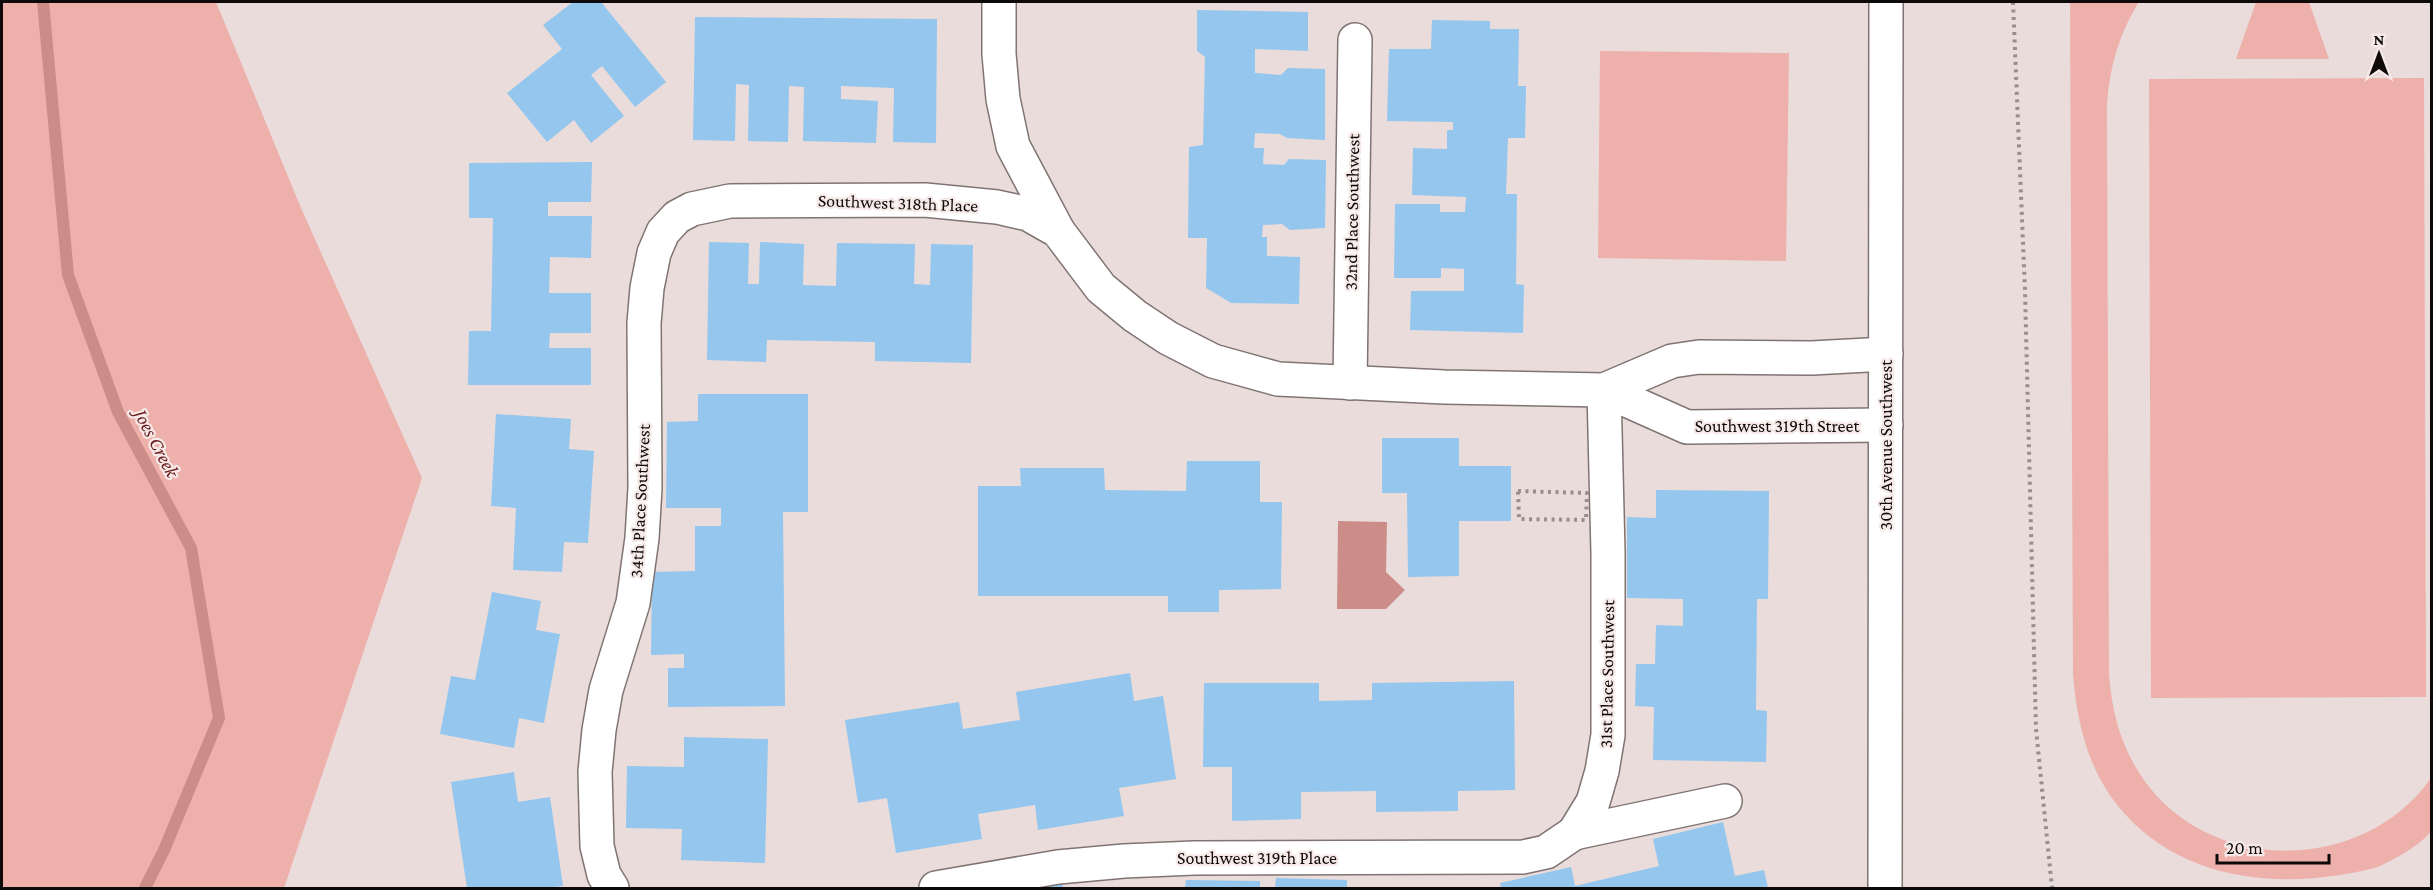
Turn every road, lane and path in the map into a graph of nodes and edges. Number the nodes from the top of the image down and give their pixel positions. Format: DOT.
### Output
graph roads {
  1 [pos="999,2"];
  2 [pos="1886,2"];
  3 [pos="2013,2"];
  4 [pos="1355,40"];
  5 [pos="1058,231"];
  6 [pos="663,232"];
  7 [pos="1886,354"];
  8 [pos="1350,383"];
  9 [pos="1444,387"];
  10 [pos="1604,390"];
  11 [pos="1886,425"];
  12 [pos="1587,493"];
  13 [pos="1725,801"];
  14 [pos="1574,833"];
  15 [pos="608,882"];
  16 [pos="936,888"];
  17 [pos="1885,888"];
  18 [pos="2052,888"];
  1 -- 5 [label="street"];
  2 -- 7 [label="street, 30th Avenue Southwest"];
  3 -- 18 [label="path"];
  4 -- 8 [label="street, 32nd Place Southwest"];
  5 -- 6 [label="street, Southwest 318th Place"];
  5 -- 8 [label="street, Southwest 318th Place"];
  6 -- 15 [label="street, 34th Place Southwest"];
  7 -- 10 [label="street, Southwest 319th Street"];
  7 -- 11 [label="street, 30th Avenue Southwest"];
  8 -- 9 [label="street, Southwest 318th Place"];
  9 -- 10 [label="street, Southwest 319th Street"];
  10 -- 11 [label="street, Southwest 319th Street"];
  10 -- 14 [label="street, 31st Place Southwest"];
  11 -- 17 [label="street, 30th Avenue Southwest"];
  12 -- 12 [label="path"];
  13 -- 14 [label="street"];
  14 -- 16 [label="street, Southwest 319th Place"];
}
